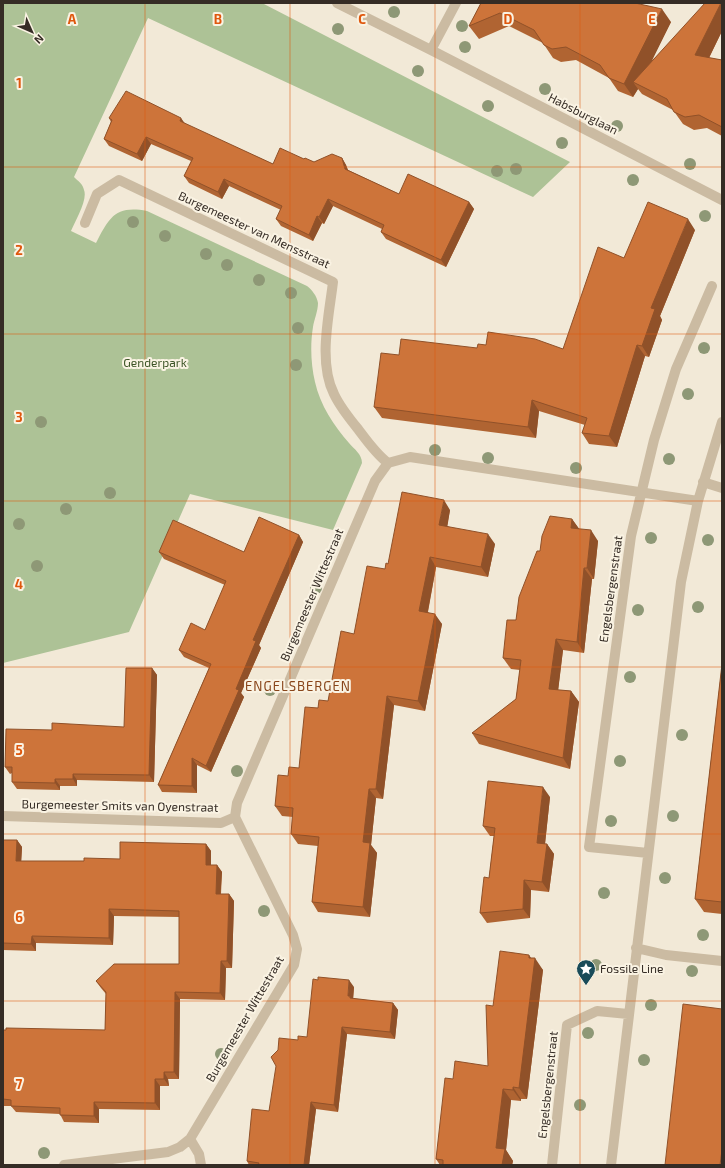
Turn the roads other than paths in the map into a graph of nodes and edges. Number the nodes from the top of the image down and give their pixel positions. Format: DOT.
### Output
graph roads {
  1 [pos="337,3"];
  2 [pos="456,3"];
  3 [pos="432,50"];
  4 [pos="722,200"];
  5 [pos="85,223"];
  6 [pos="712,286"];
  7 [pos="722,422"];
  8 [pos="388,463"];
  9 [pos="703,482"];
  10 [pos="722,488"];
  11 [pos="642,492"];
  12 [pos="698,501"];
  13 [pos="3,816"];
  14 [pos="235,817"];
  15 [pos="648,853"];
  16 [pos="636,948"];
  17 [pos="722,962"];
  18 [pos="628,1014"];
  19 [pos="190,1139"];
  20 [pos="64,1165"];
  21 [pos="201,1165"];
  22 [pos="552,1165"];
  23 [pos="611,1165"];
  1 -- 3 [label="street, Habsburglaan"];
  2 -- 3 [label="street"];
  3 -- 4 [label="street, Habsburglaan"];
  5 -- 8 [label="street, Burgemeester van Mensstraat"];
  6 -- 11 [label="street, Engelsbergenstraat"];
  7 -- 9 [label="street"];
  8 -- 11 [label="street"];
  8 -- 14 [label="street, Burgemeester Wittestraat"];
  9 -- 10 [label="street"];
  9 -- 12 [label="street"];
  11 -- 12 [label="street"];
  11 -- 15 [label="street, Engelsbergenstraat"];
  12 -- 15 [label="street"];
  13 -- 14 [label="street, Burgemeester Smits van Oyenstraat"];
  14 -- 19 [label="street, Burgemeester Wittestraat"];
  15 -- 16 [label="street"];
  16 -- 17 [label="street"];
  16 -- 18 [label="street"];
  18 -- 22 [label="street, Engelsbergenstraat"];
  18 -- 23 [label="street"];
  19 -- 20 [label="street, Burgemeester Wittestraat"];
  19 -- 21 [label="street"];
}
